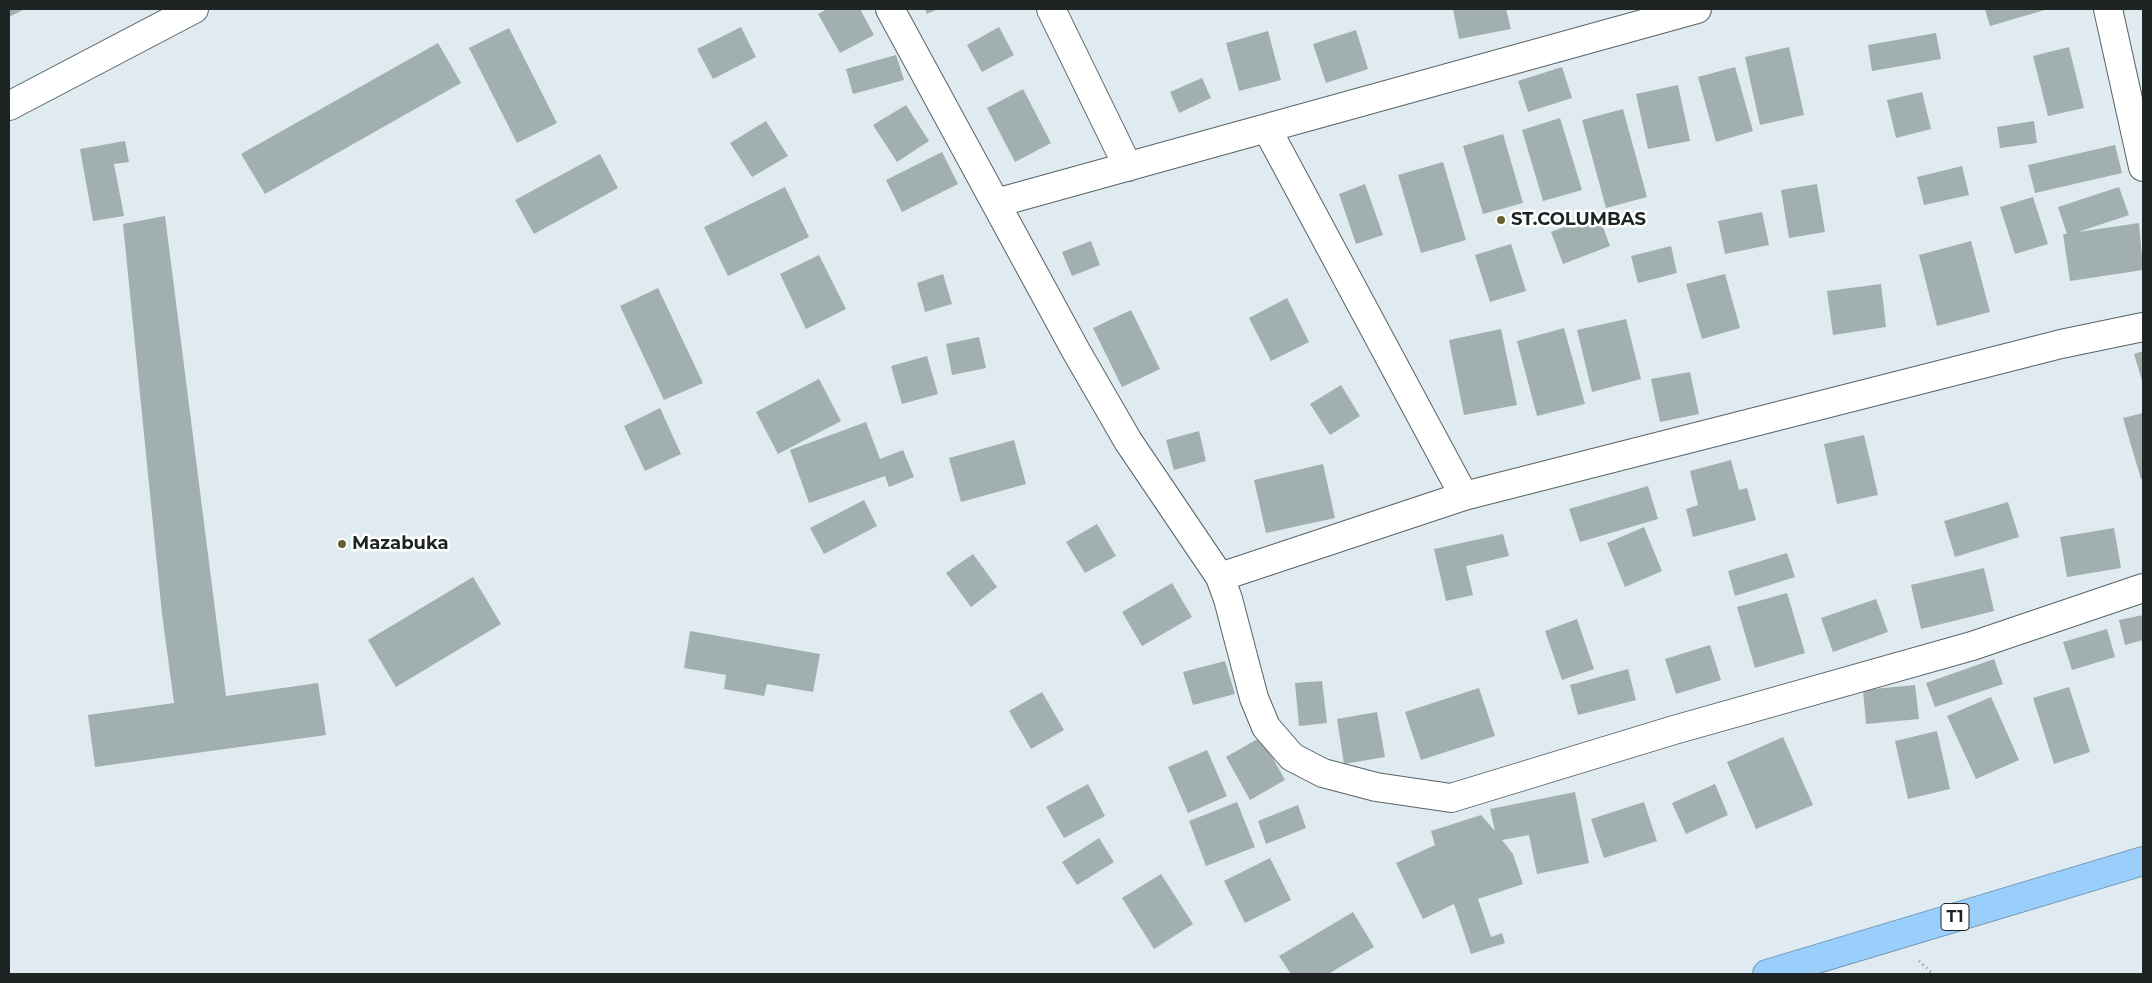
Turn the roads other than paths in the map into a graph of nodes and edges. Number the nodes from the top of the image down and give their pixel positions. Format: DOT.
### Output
graph roads {
  1 [pos="194,9"];
  2 [pos="890,9"];
  3 [pos="1051,9"];
  4 [pos="1697,9"];
  5 [pos="2108,9"];
  6 [pos="9,106"];
  7 [pos="1267,129"];
  8 [pos="1128,167"];
  9 [pos="2143,167"];
  10 [pos="996,203"];
  11 [pos="2143,327"];
  12 [pos="1464,496"];
  13 [pos="1220,577"];
  14 [pos="2143,588"];
  15 [pos="2143,861"];
  16 [pos="1767,974"];
  1 -- 6 [label="street"];
  2 -- 10 [label="street"];
  3 -- 8 [label="street"];
  4 -- 7 [label="street"];
  5 -- 9 [label="street"];
  7 -- 8 [label="street"];
  7 -- 12 [label="street"];
  8 -- 10 [label="street"];
  10 -- 13 [label="street"];
  11 -- 12 [label="street"];
  12 -- 13 [label="street"];
  13 -- 14 [label="street"];
  15 -- 16 [label="highway, T1"];
}
